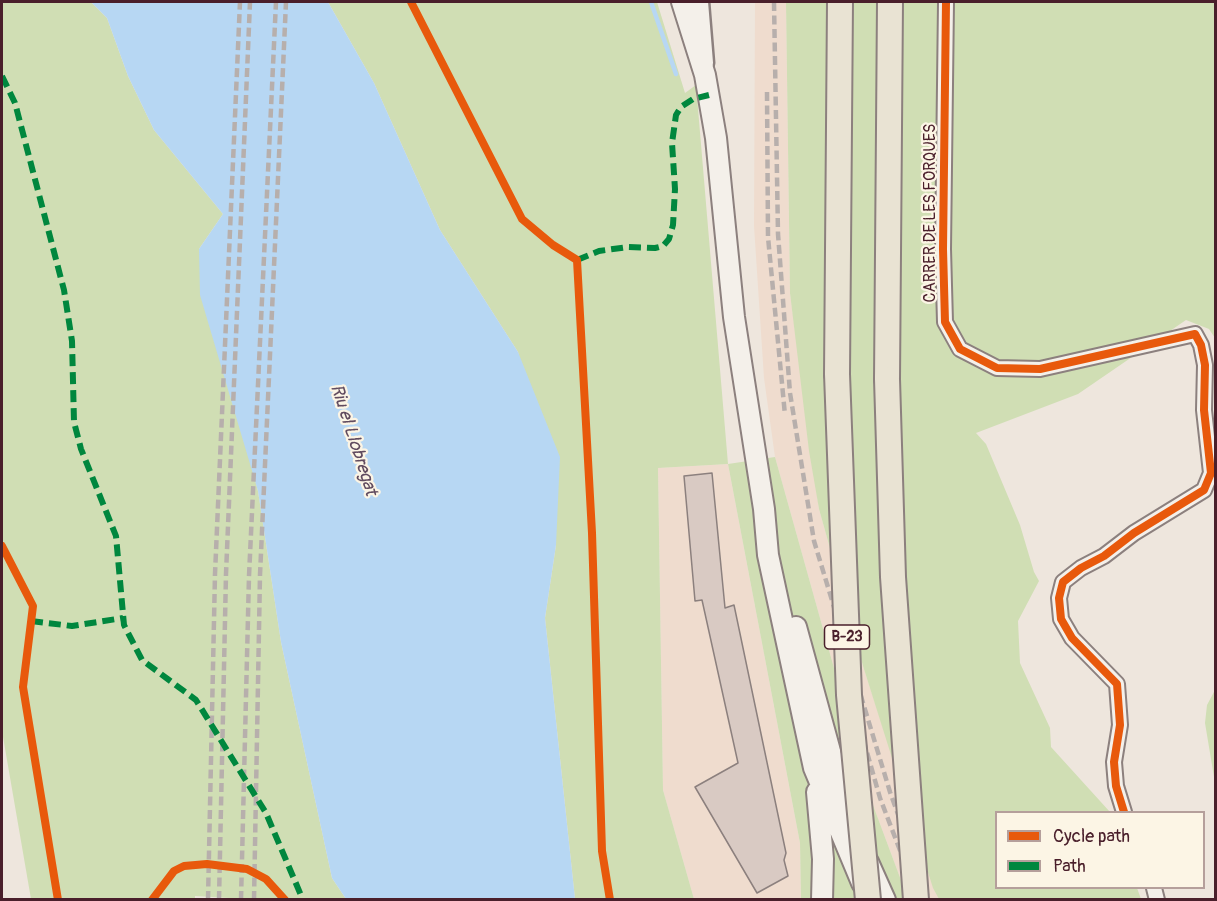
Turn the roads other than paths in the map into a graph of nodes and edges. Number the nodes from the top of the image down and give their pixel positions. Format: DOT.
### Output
graph roads {
  1 [pos="682,2"];
  2 [pos="700,2"];
  3 [pos="840,2"];
  4 [pos="890,2"];
  5 [pos="946,2"];
  6 [pos="705,75"];
  7 [pos="764,509"];
  8 [pos="814,768"];
  9 [pos="1123,811"];
  10 [pos="822,900"];
  11 [pos="868,900"];
  12 [pos="885,900"];
  13 [pos="916,900"];
  1 -- 6 [label="main road"];
  2 -- 6 [label="street"];
  3 -- 11 [label="highway, B-23, bridge"];
  4 -- 13 [label="highway, bridge"];
  5 -- 9 [label="street, CARRER DE LES FORQUES"];
  6 -- 7 [label="main road"];
  7 -- 8 [label="main road"];
  7 -- 12 [label="main road"];
  8 -- 10 [label="main road"];
  8 -- 11 [label="main road"];
}
